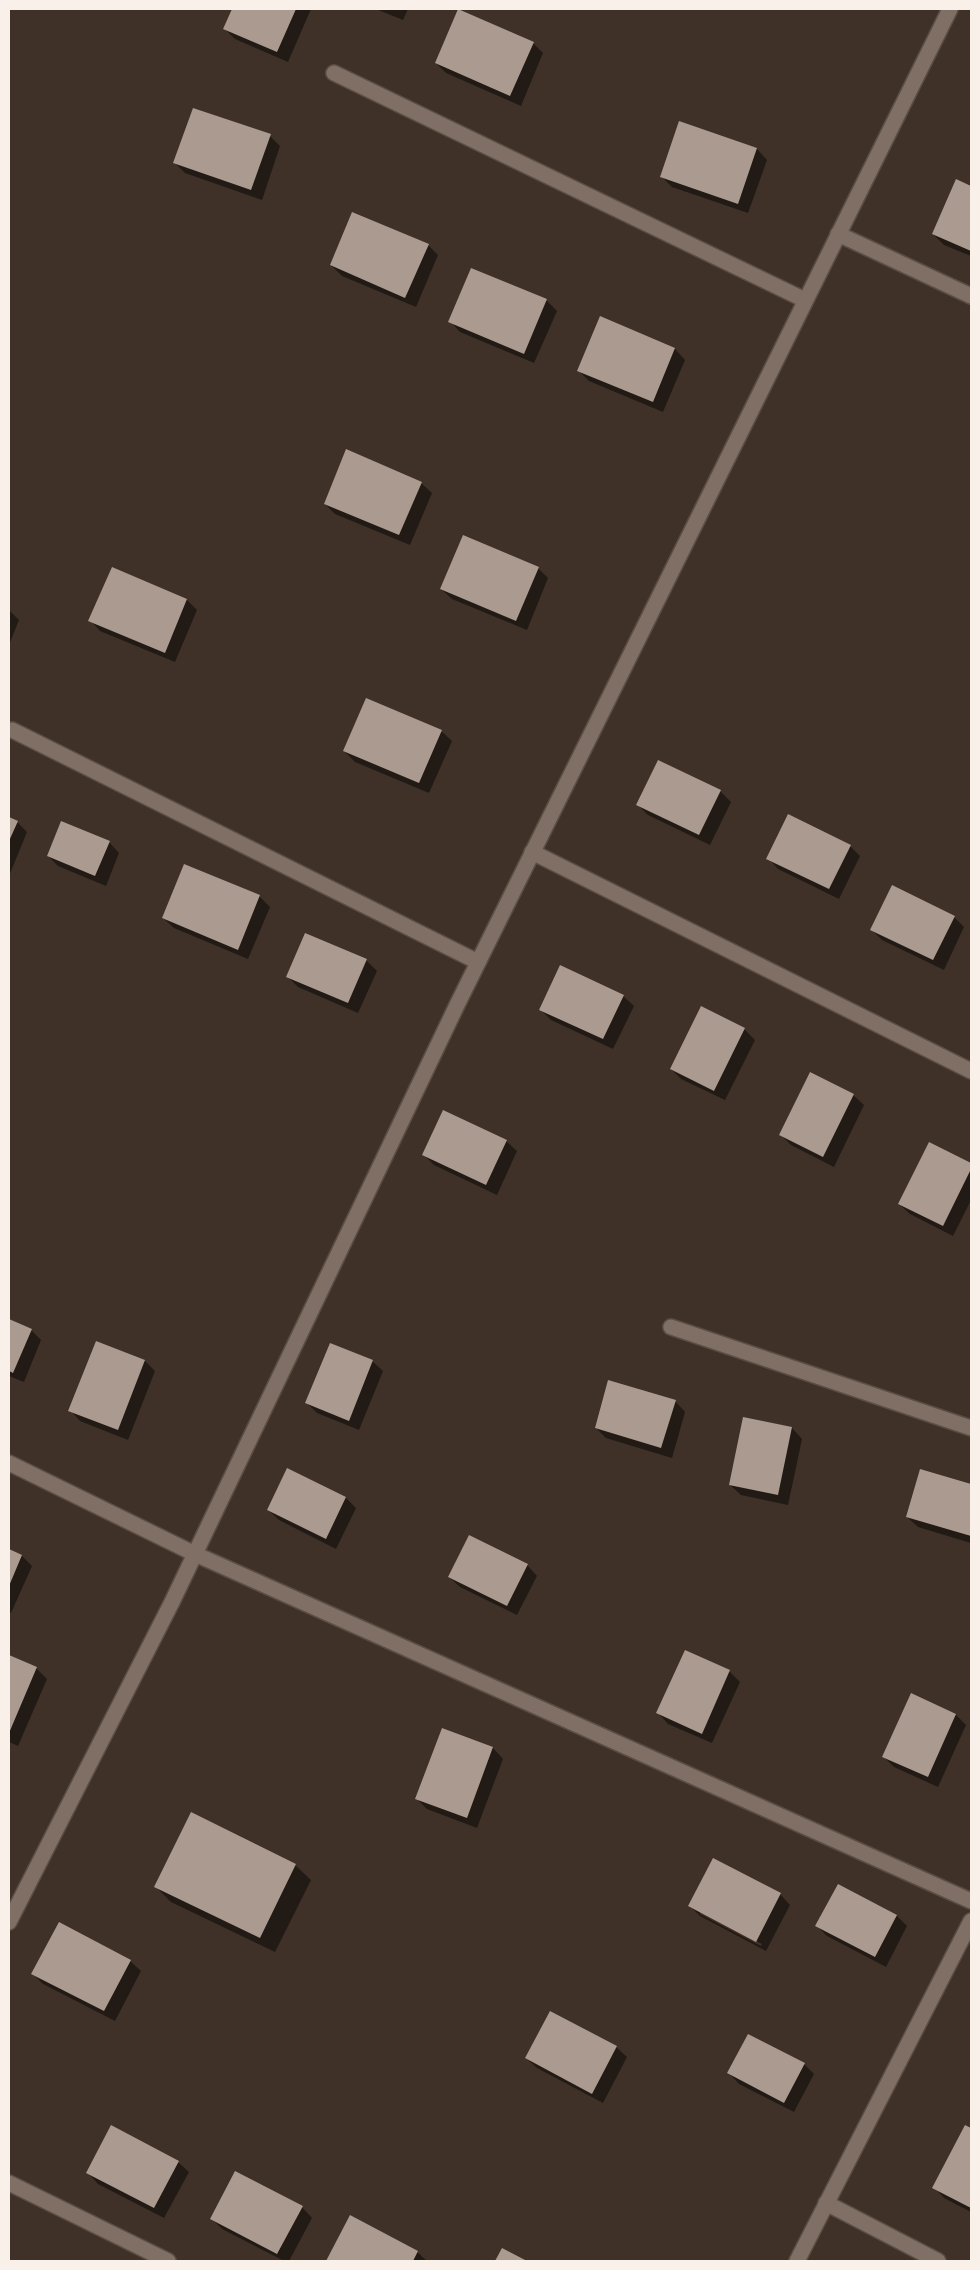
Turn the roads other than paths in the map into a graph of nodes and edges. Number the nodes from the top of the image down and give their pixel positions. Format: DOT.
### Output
graph roads {
  1 [pos="950,9"];
  2 [pos="334,73"];
  3 [pos="838,234"];
  4 [pos="971,296"];
  5 [pos="805,300"];
  6 [pos="12,730"];
  7 [pos="532,852"];
  8 [pos="478,962"];
  9 [pos="971,1071"];
  10 [pos="671,1327"];
  11 [pos="971,1428"];
  12 [pos="9,1463"];
  13 [pos="195,1554"];
  14 [pos="971,1901"];
  15 [pos="971,1921"];
  16 [pos="9,1922"];
  17 [pos="9,2182"];
  18 [pos="826,2204"];
  19 [pos="168,2261"];
  20 [pos="797,2261"];
  21 [pos="938,2261"];
  1 -- 3 [label="street"];
  2 -- 5 [label="street"];
  3 -- 4 [label="street"];
  3 -- 5 [label="street"];
  5 -- 7 [label="street"];
  6 -- 8 [label="street"];
  7 -- 8 [label="street"];
  7 -- 9 [label="street"];
  8 -- 13 [label="street"];
  10 -- 11 [label="street"];
  12 -- 13 [label="street"];
  13 -- 14 [label="street"];
  13 -- 16 [label="street"];
  15 -- 18 [label="street"];
  17 -- 19 [label="street"];
  18 -- 20 [label="street"];
  18 -- 21 [label="street"];
}
